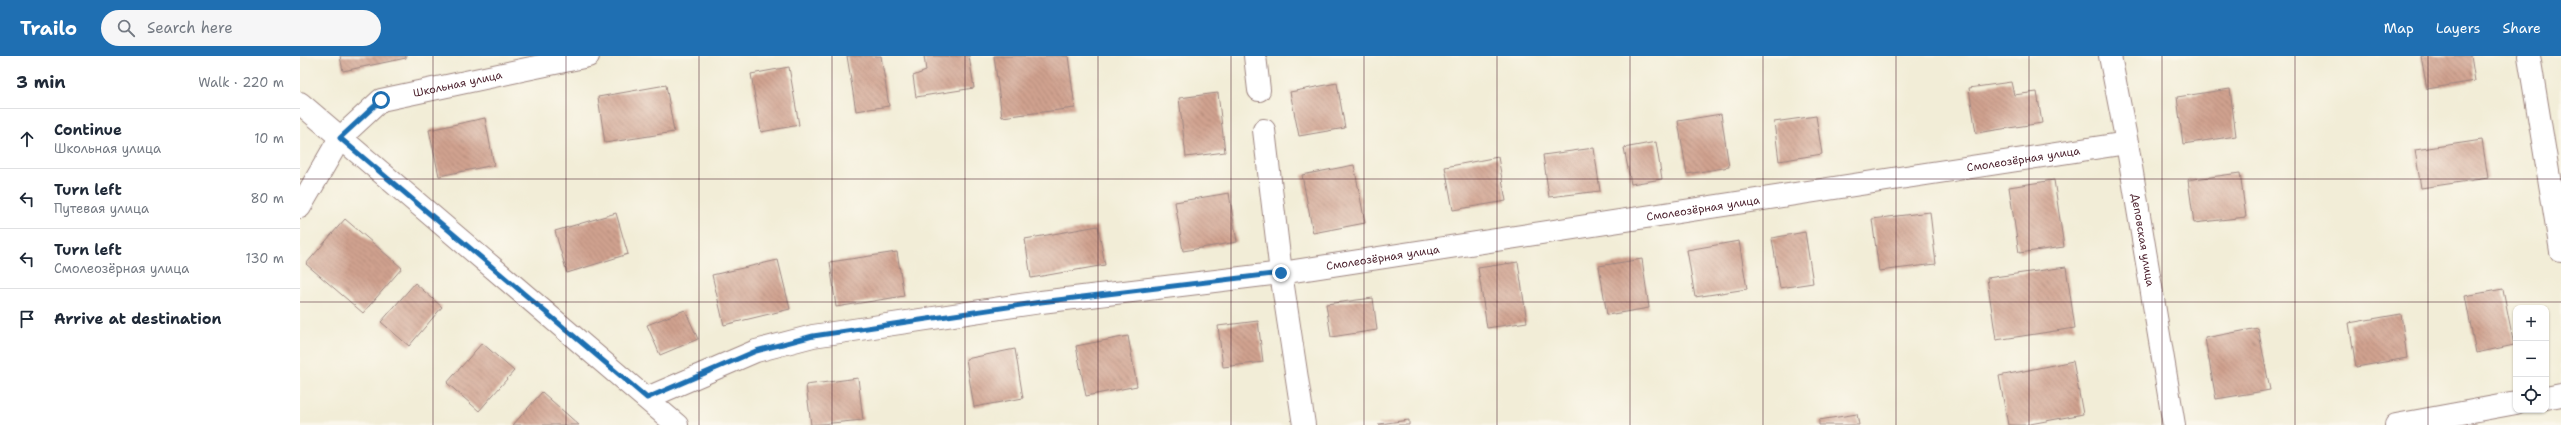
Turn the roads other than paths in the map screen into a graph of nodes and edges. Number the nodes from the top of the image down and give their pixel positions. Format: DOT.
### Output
graph roads {
  1 [pos="1255,56"];
  2 [pos="2110,56"];
  3 [pos="2529,56"];
  4 [pos="581,57"];
  5 [pos="1259,90"];
  6 [pos="300,103"];
  7 [pos="1264,130"];
  8 [pos="340,138"];
  9 [pos="2127,143"];
  10 [pos="300,207"];
  11 [pos="2561,251"];
  12 [pos="1281,273"];
  13 [pos="2561,395"];
  14 [pos="2549,397"];
  15 [pos="647,398"];
  16 [pos="2513,404"];
  17 [pos="677,425"];
  18 [pos="1304,425"];
  19 [pos="2174,425"];
  20 [pos="2396,425"];
  1 -- 5 [label="street"];
  2 -- 9 [label="street, Деповская улица"];
  3 -- 11 [label="street"];
  4 -- 8 [label="street, Школьная улица"];
  6 -- 8 [label="street"];
  7 -- 12 [label="street"];
  8 -- 10 [label="street, Школьная улица"];
  8 -- 15 [label="street"];
  9 -- 12 [label="street, Смолеозёрная улица"];
  9 -- 19 [label="street, Деповская улица"];
  12 -- 15 [label="street, Смолеозёрная улица"];
  12 -- 18 [label="street"];
  13 -- 14 [label="street"];
  15 -- 17 [label="street"];
  16 -- 20 [label="street"];
}
